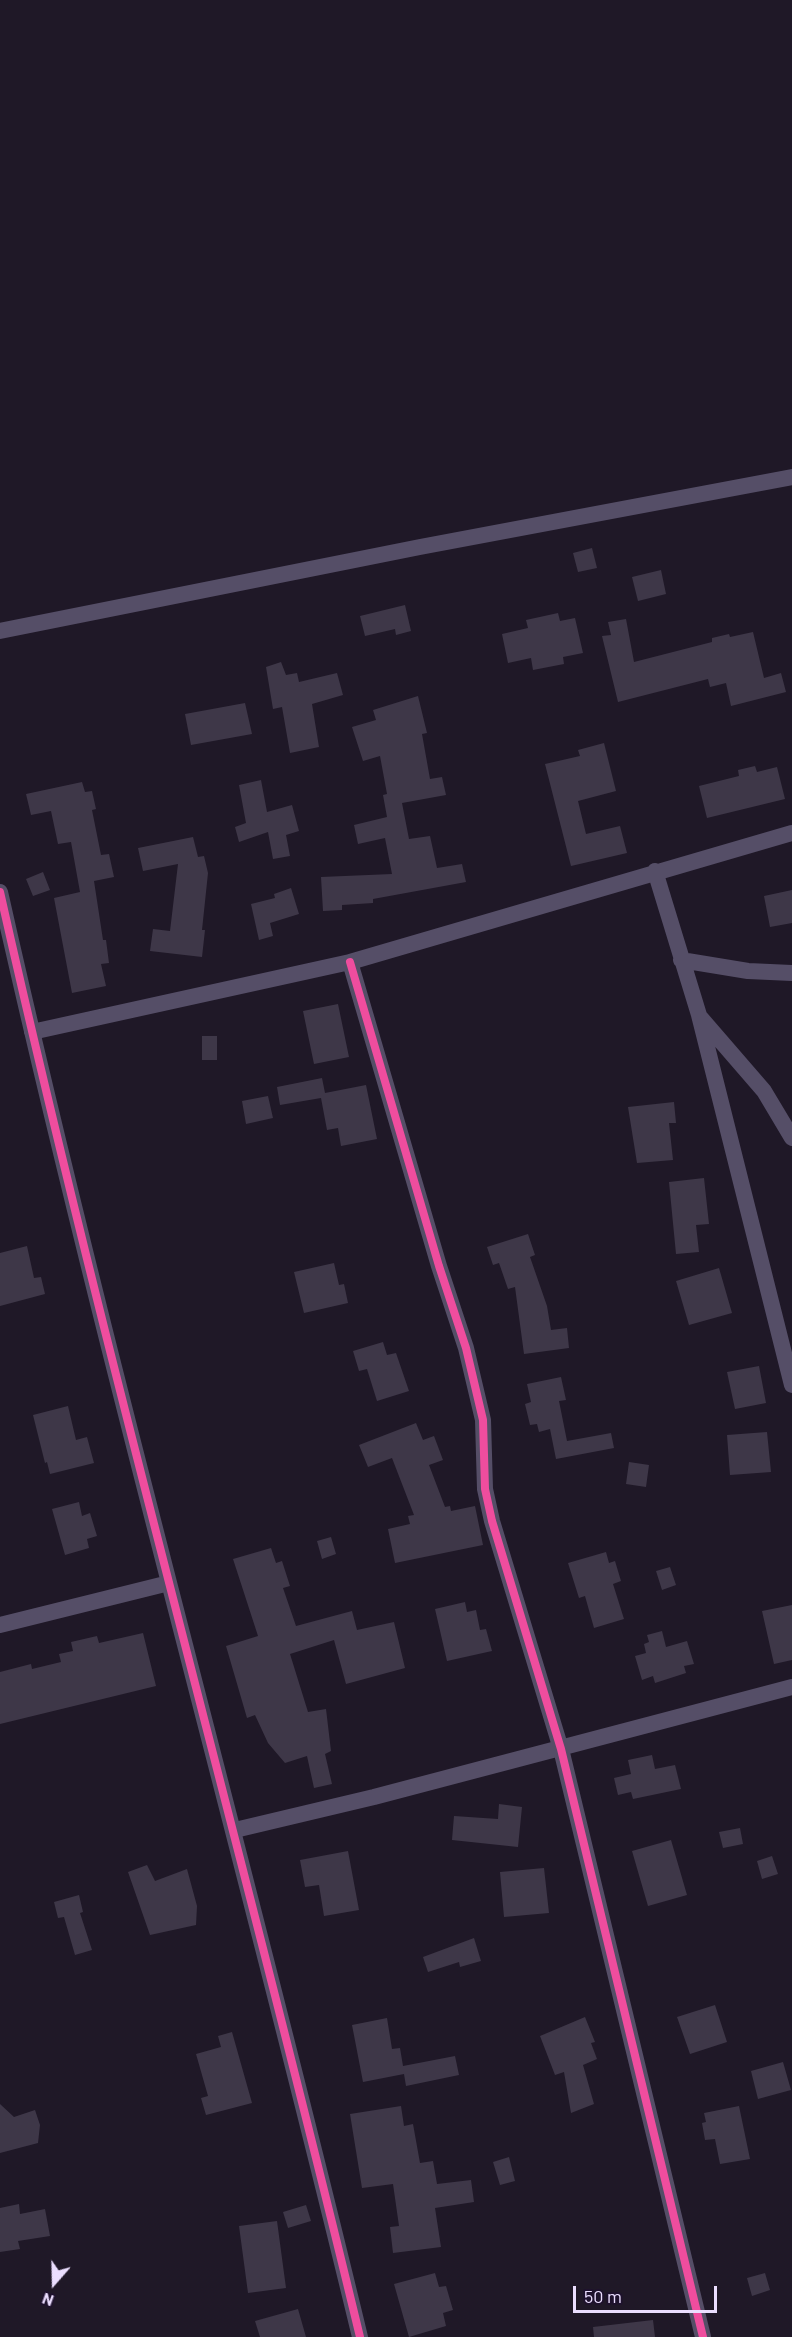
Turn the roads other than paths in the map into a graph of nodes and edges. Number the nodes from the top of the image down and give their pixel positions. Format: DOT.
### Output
graph roads {
  1 [pos="792,477"];
  2 [pos="0,631"];
  3 [pos="792,833"];
  4 [pos="655,871"];
  5 [pos="0,892"];
  6 [pos="681,960"];
  7 [pos="350,962"];
  8 [pos="792,973"];
  9 [pos="699,1015"];
  10 [pos="32,1032"];
  11 [pos="792,1138"];
  12 [pos="792,1385"];
  13 [pos="169,1583"];
  14 [pos="0,1625"];
  15 [pos="792,1687"];
  16 [pos="561,1749"];
  17 [pos="235,1830"];
  18 [pos="360,2337"];
  19 [pos="703,2337"];
  1 -- 2 [label="street"];
  3 -- 4 [label="street"];
  4 -- 6 [label="street"];
  4 -- 7 [label="street"];
  5 -- 10 [label="street"];
  6 -- 8 [label="street"];
  6 -- 9 [label="street"];
  7 -- 10 [label="street"];
  7 -- 16 [label="street"];
  9 -- 11 [label="street"];
  9 -- 12 [label="street"];
  10 -- 13 [label="street"];
  13 -- 14 [label="street"];
  13 -- 17 [label="street"];
  15 -- 16 [label="street"];
  16 -- 17 [label="street"];
  16 -- 19 [label="street"];
  17 -- 18 [label="street"];
}
